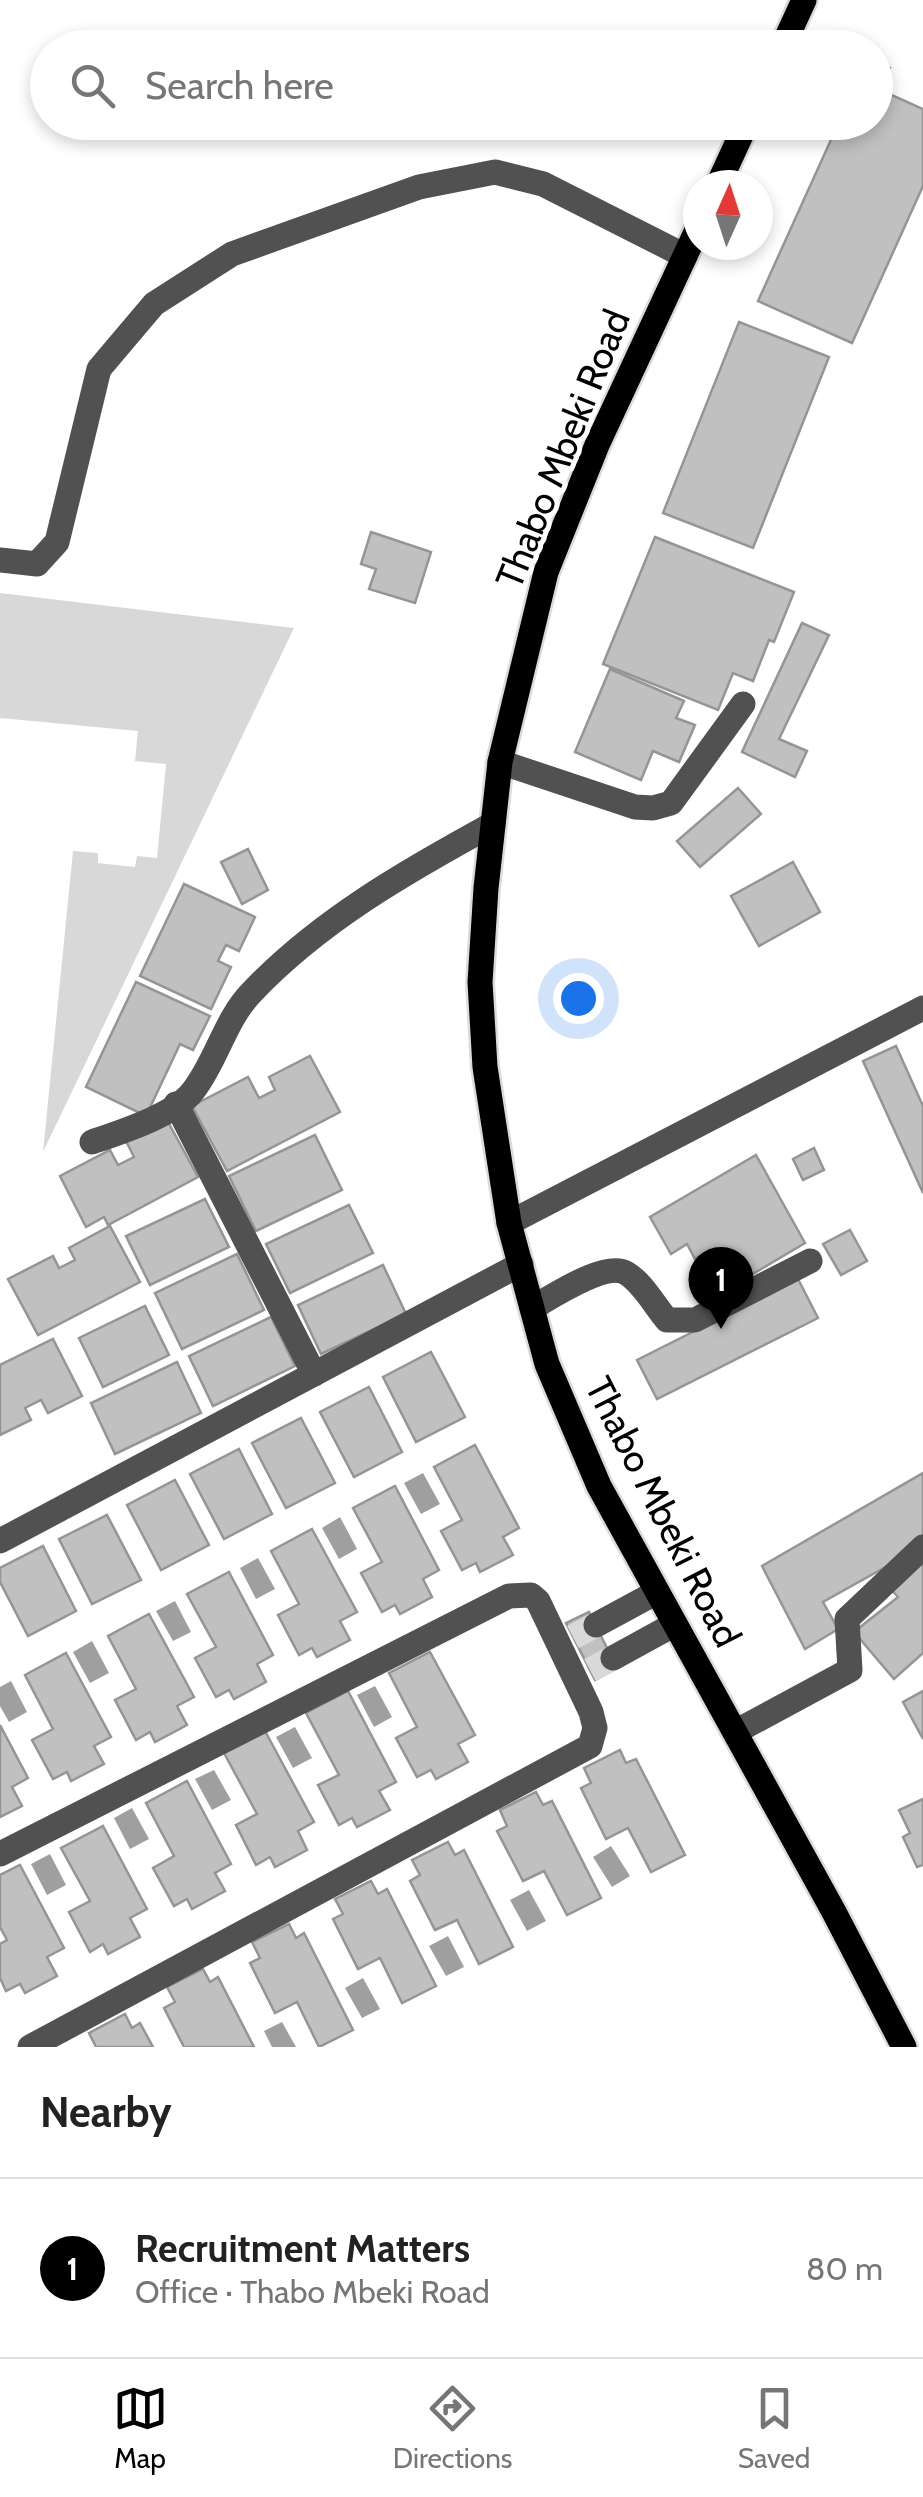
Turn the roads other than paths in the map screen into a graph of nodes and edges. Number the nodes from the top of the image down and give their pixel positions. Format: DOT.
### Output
graph roads {
  1 [pos="804,0"];
  2 [pos="790,30"];
  3 [pos="739,140"];
  4 [pos="725,170"];
  5 [pos="683,255"];
  6 [pos="683,260"];
  7 [pos="0,560"];
  8 [pos="743,704"];
  9 [pos="500,762"];
  10 [pos="493,824"];
  11 [pos="923,1008"];
  12 [pos="176,1104"];
  13 [pos="92,1142"];
  14 [pos="510,1223"];
  15 [pos="810,1261"];
  16 [pos="521,1264"];
  17 [pos="532,1308"];
  18 [pos="314,1374"];
  19 [pos="0,1541"];
  20 [pos="923,1547"];
  21 [pos="658,1592"];
  22 [pos="675,1624"];
  23 [pos="576,1635"];
  24 [pos="613,1658"];
  25 [pos="735,1732"];
  26 [pos="0,1854"];
  27 [pos="30,2047"];
  28 [pos="904,2047"];
  1 -- 2 [label="main road"];
  3 -- 4 [label="main road"];
  5 -- 7 [label="lane"];
  6 -- 9 [label="main road, Thabo Mbeki Road"];
  8 -- 9 [label="lane"];
  9 -- 10 [label="main road, Thabo Mbeki Road"];
  10 -- 12 [label="lane"];
  10 -- 14 [label="main road, Thabo Mbeki Road"];
  11 -- 14 [label="lane"];
  12 -- 13 [label="lane"];
  12 -- 18 [label="lane"];
  14 -- 16 [label="main road, Thabo Mbeki Road"];
  15 -- 17 [label="lane"];
  16 -- 17 [label="main road, Thabo Mbeki Road"];
  16 -- 18 [label="lane"];
  17 -- 21 [label="main road, Thabo Mbeki Road"];
  18 -- 19 [label="lane"];
  20 -- 25 [label="lane"];
  21 -- 22 [label="main road, Thabo Mbeki Road"];
  21 -- 23 [label="lane"];
  22 -- 24 [label="lane"];
  22 -- 25 [label="main road, Thabo Mbeki Road"];
  23 -- 26 [label="lane"];
  23 -- 27 [label="lane"];
  25 -- 28 [label="main road, Thabo Mbeki Road"];
}
